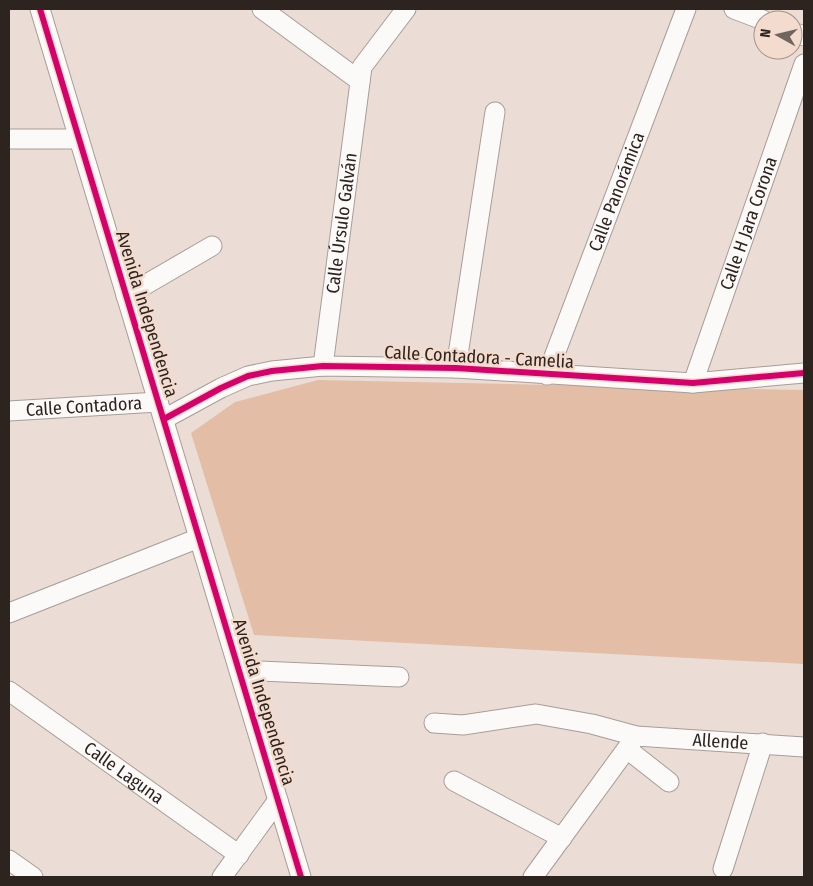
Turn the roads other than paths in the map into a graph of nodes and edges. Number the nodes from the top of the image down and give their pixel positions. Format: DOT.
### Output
graph roads {
  1 [pos="40,9"];
  2 [pos="262,9"];
  3 [pos="406,9"];
  4 [pos="686,9"];
  5 [pos="734,9"];
  6 [pos="753,16"];
  7 [pos="804,64"];
  8 [pos="360,81"];
  9 [pos="495,112"];
  10 [pos="9,139"];
  11 [pos="79,139"];
  12 [pos="212,246"];
  13 [pos="126,296"];
  14 [pos="323,366"];
  15 [pos="456,368"];
  16 [pos="804,373"];
  17 [pos="547,375"];
  18 [pos="692,383"];
  19 [pos="9,410"];
  20 [pos="161,410"];
  21 [pos="199,538"];
  22 [pos="9,613"];
  23 [pos="239,670"];
  24 [pos="399,678"];
  25 [pos="9,692"];
  26 [pos="434,723"];
  27 [pos="631,742"];
  28 [pos="763,743"];
  29 [pos="804,747"];
  30 [pos="454,781"];
  31 [pos="670,782"];
  32 [pos="278,800"];
  33 [pos="562,838"];
  34 [pos="238,855"];
  35 [pos="9,860"];
  36 [pos="723,869"];
  37 [pos="33,877"];
  38 [pos="222,877"];
  39 [pos="301,877"];
  40 [pos="533,877"];
  1 -- 11 [label="street, Avenida Independencia"];
  2 -- 8 [label="street"];
  3 -- 8 [label="street, Calle Úrsulo Galván"];
  4 -- 17 [label="street, Calle Panorámica"];
  5 -- 6 [label="street"];
  7 -- 18 [label="street, Calle H Jara Corona"];
  8 -- 14 [label="street, Calle Úrsulo Galván"];
  9 -- 15 [label="street"];
  10 -- 11 [label="street"];
  11 -- 13 [label="street, Avenida Independencia"];
  12 -- 13 [label="street"];
  13 -- 20 [label="street, Avenida Independencia"];
  14 -- 15 [label="street, Calle Contadora - Camelia"];
  14 -- 20 [label="street, Calle Contadora - Camelia"];
  15 -- 17 [label="street, Calle Contadora - Camelia"];
  16 -- 18 [label="street, Calle Contadora - Camelia"];
  17 -- 18 [label="street, Calle Contadora - Camelia"];
  19 -- 20 [label="street, Calle Contadora"];
  20 -- 21 [label="street, Avenida Independencia"];
  21 -- 22 [label="street"];
  21 -- 23 [label="street, Avenida Independencia"];
  23 -- 24 [label="street"];
  23 -- 32 [label="street, Avenida Independencia"];
  25 -- 34 [label="street, Calle Laguna"];
  26 -- 27 [label="street"];
  27 -- 28 [label="street, Allende"];
  27 -- 31 [label="street"];
  27 -- 33 [label="street"];
  28 -- 29 [label="street, Allende"];
  28 -- 36 [label="street"];
  30 -- 33 [label="street"];
  32 -- 34 [label="street"];
  32 -- 39 [label="street, Avenida Independencia"];
  33 -- 40 [label="street"];
  34 -- 38 [label="street"];
  35 -- 37 [label="street"];
}
